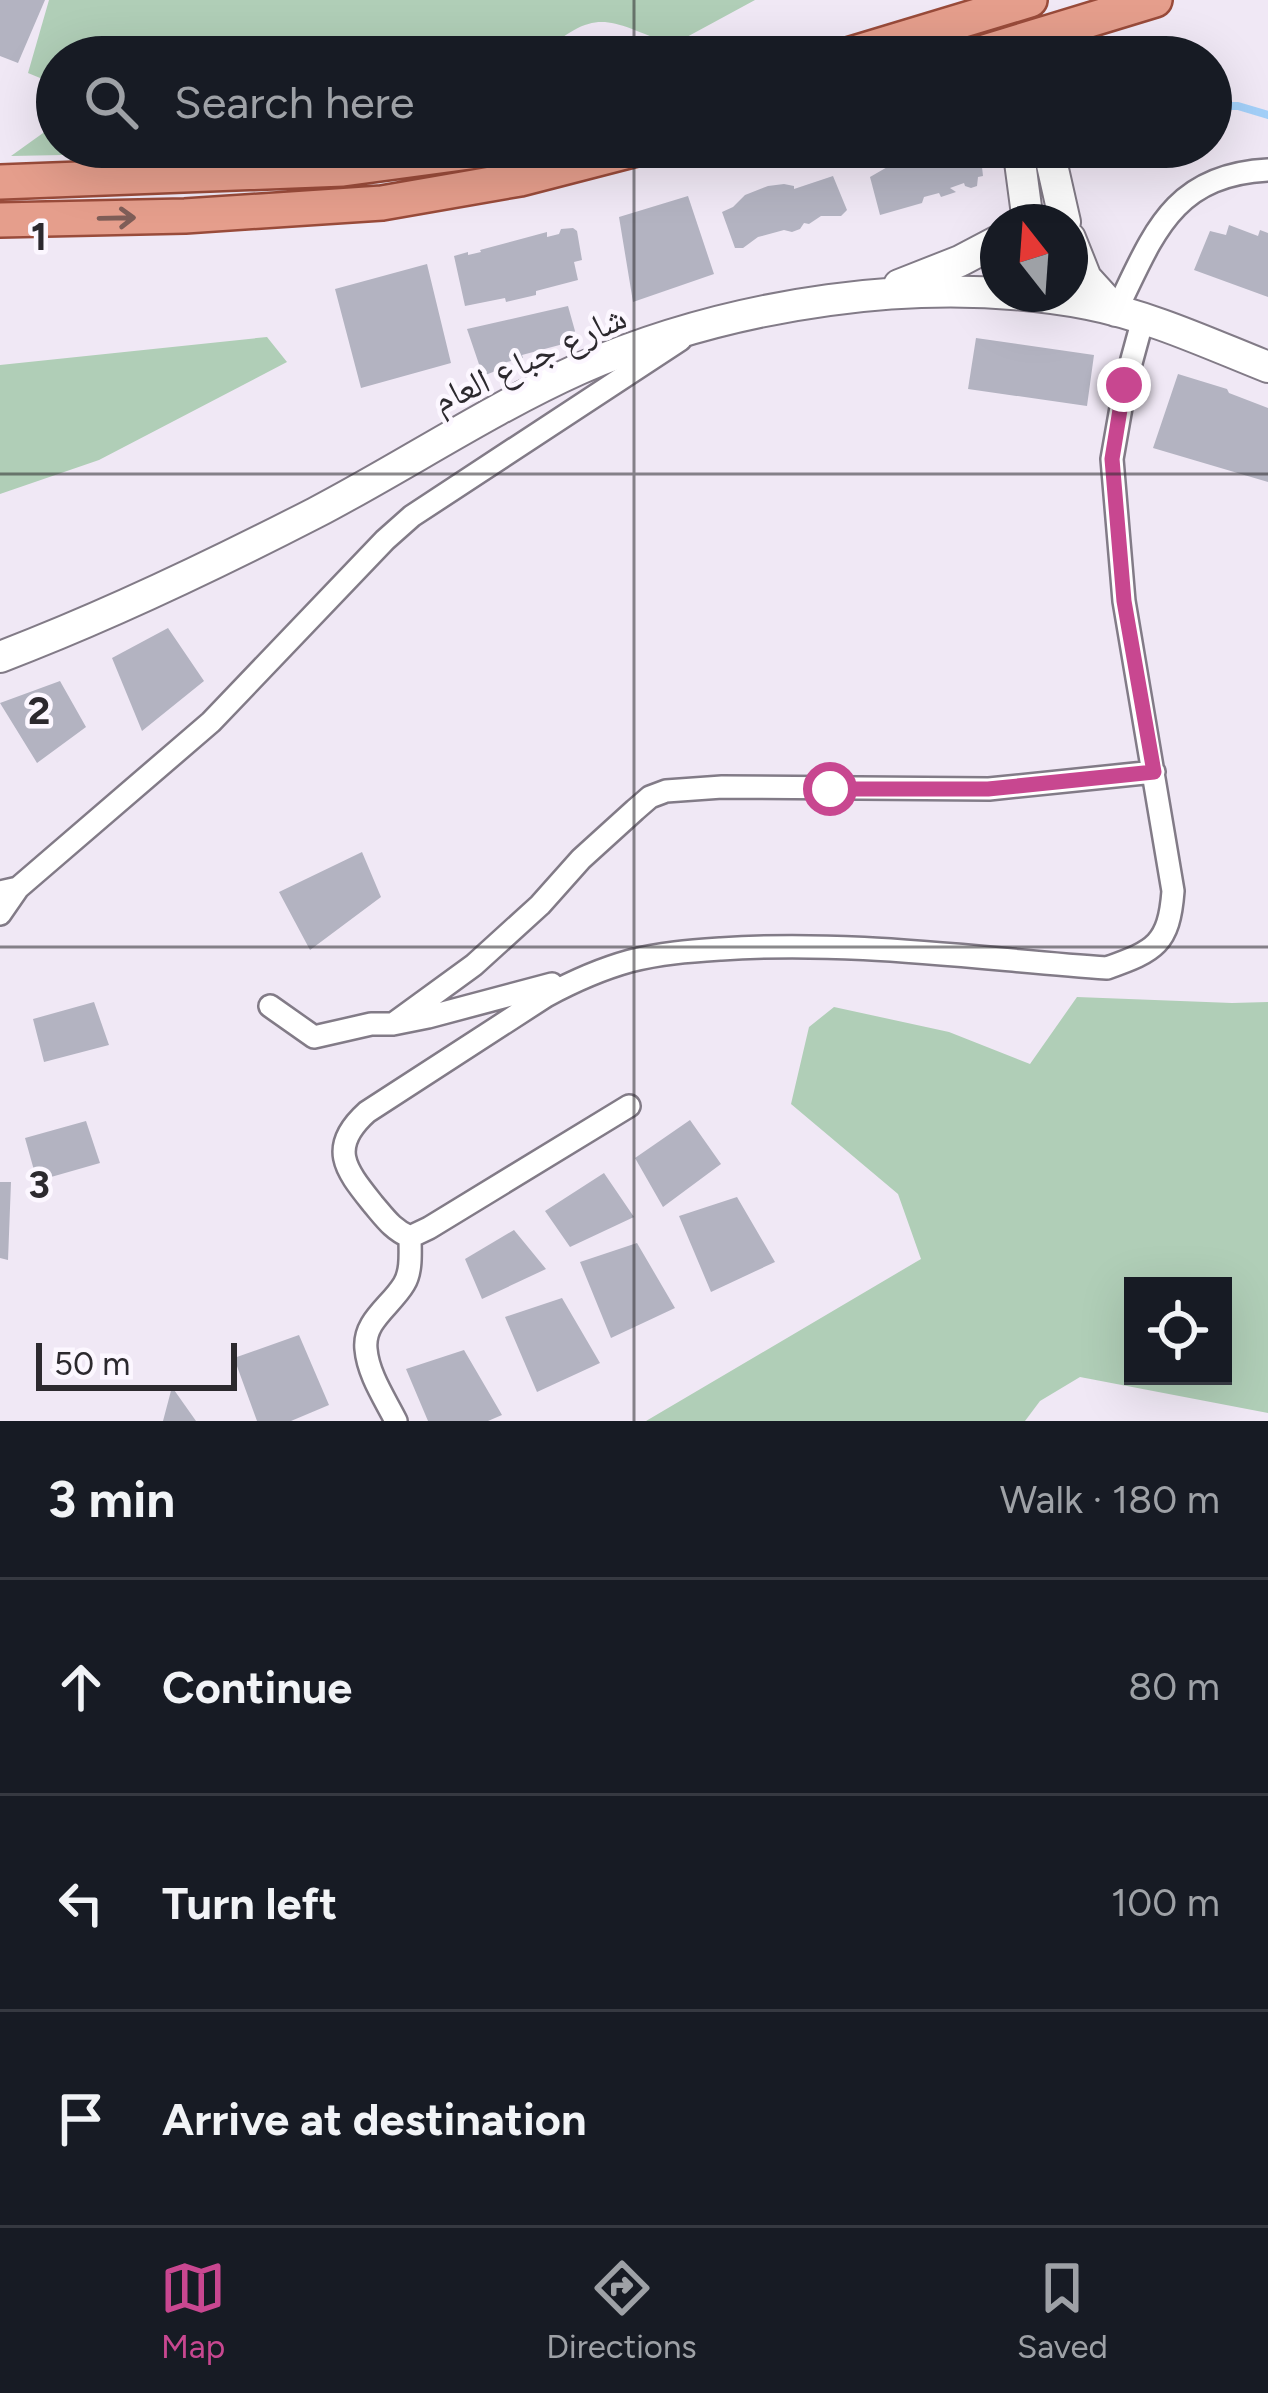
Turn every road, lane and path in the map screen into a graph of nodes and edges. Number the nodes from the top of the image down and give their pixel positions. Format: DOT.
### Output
graph roads {
  1 [pos="1155,0"];
  2 [pos="908,36"];
  3 [pos="998,36"];
  4 [pos="1012,36"];
  5 [pos="350,168"];
  6 [pos="563,168"];
  7 [pos="1020,168"];
  8 [pos="1053,168"];
  9 [pos="1268,170"];
  10 [pos="0,182"];
  11 [pos="1023,204"];
  12 [pos="1061,204"];
  13 [pos="0,220"];
  14 [pos="980,251"];
  15 [pos="1088,280"];
  16 [pos="980,294"];
  17 [pos="873,295"];
  18 [pos="1088,305"];
  19 [pos="1129,315"];
  20 [pos="705,323"];
  21 [pos="1268,367"];
  22 [pos="0,657"];
  23 [pos="1154,772"];
  24 [pos="9,890"];
  25 [pos="0,914"];
  26 [pos="599,971"];
  27 [pos="270,1006"];
  28 [pos="393,1024"];
  29 [pos="629,1106"];
  30 [pos="410,1237"];
  31 [pos="395,1421"];
  1 -- 4 [label="main road"];
  2 -- 3 [label="main road"];
  5 -- 10 [label="main road"];
  13 -- 6 [label="main road, one-way"];
  7 -- 11 [label="main road"];
  8 -- 12 [label="main road"];
  9 -- 19 [label="street"];
  14 -- 17 [label="main road"];
  15 -- 19 [label="main road"];
  16 -- 17 [label="main road, شارع جباع العام"];
  17 -- 20 [label="main road, شارع جباع العام"];
  18 -- 19 [label="main road, شارع جباع العام"];
  19 -- 21 [label="main road, شارع جباع العام"];
  19 -- 23 [label="street"];
  20 -- 22 [label="main road, شارع جباع العام"];
  20 -- 24 [label="street"];
  23 -- 26 [label="street"];
  23 -- 28 [label="street"];
  24 -- 25 [label="street"];
  26 -- 28 [label="street"];
  26 -- 30 [label="street"];
  27 -- 28 [label="street"];
  29 -- 30 [label="street"];
  30 -- 31 [label="street"];
}
